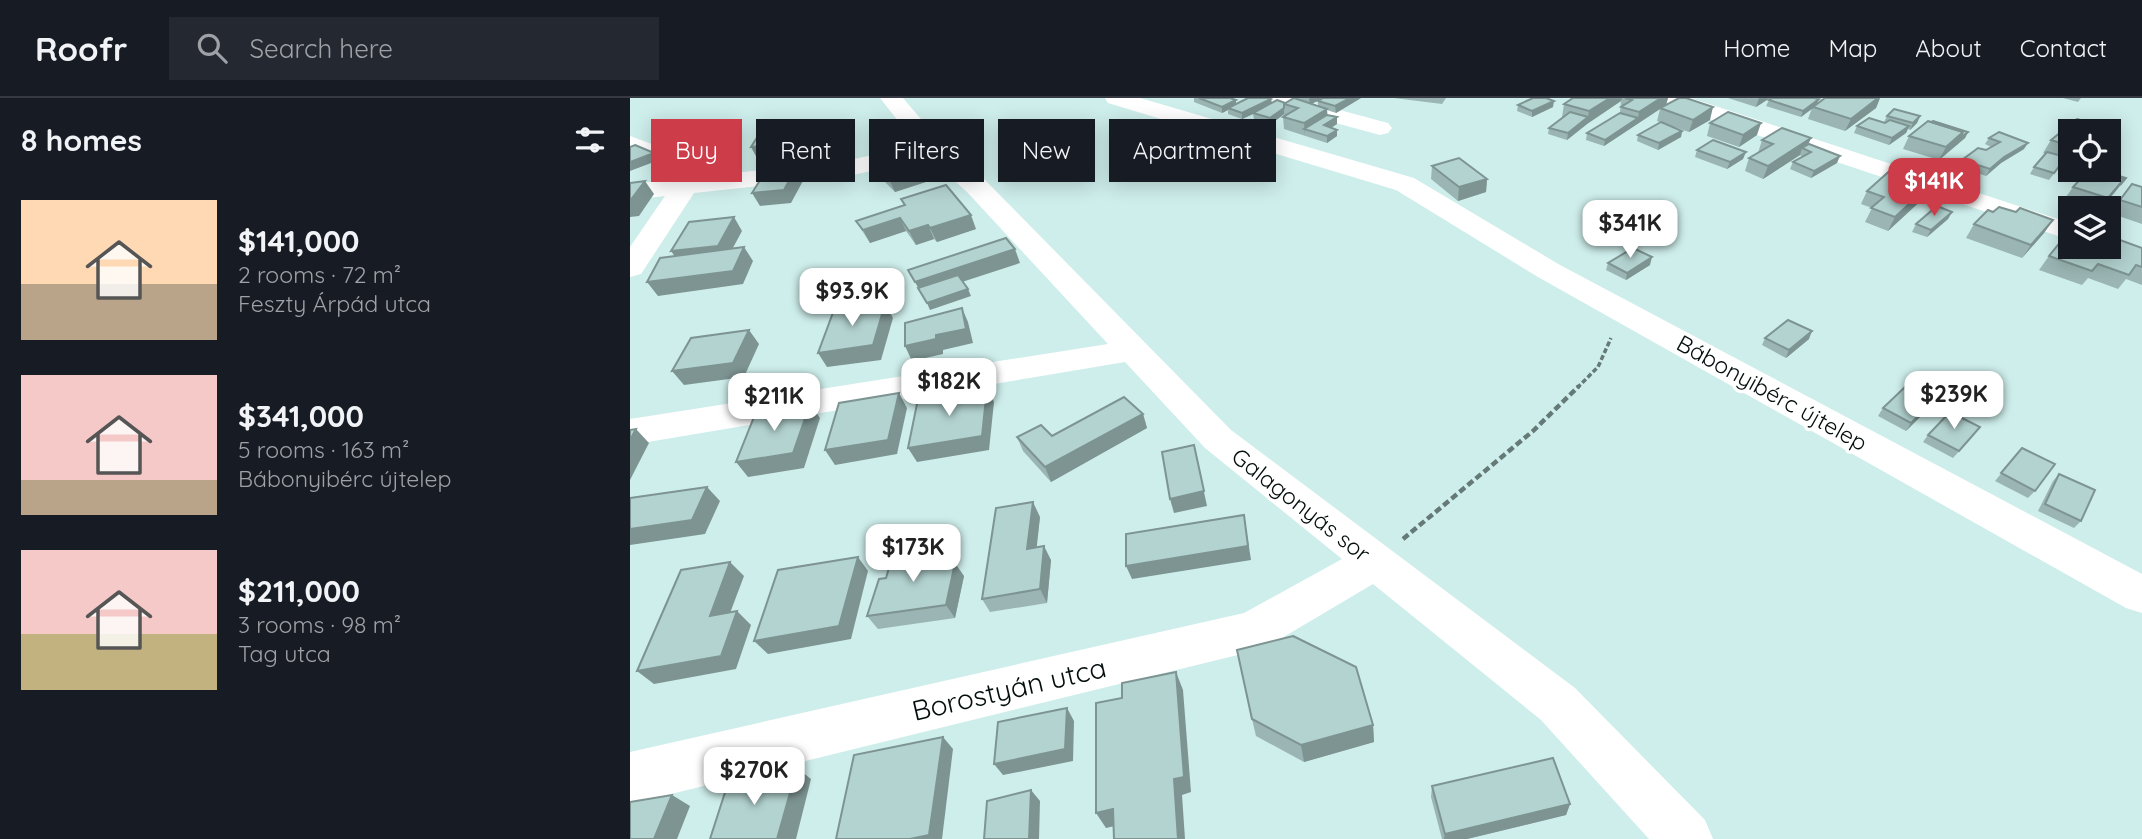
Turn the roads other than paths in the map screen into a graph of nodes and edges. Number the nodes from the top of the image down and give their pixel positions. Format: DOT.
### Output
graph roads {
  1 [pos="891,98"];
  2 [pos="1116,98"];
  3 [pos="1270,98"];
  4 [pos="1669,98"];
  5 [pos="908,119"];
  6 [pos="630,143"];
  7 [pos="869,164"];
  8 [pos="971,182"];
  9 [pos="1405,184"];
  10 [pos="685,186"];
  11 [pos="630,192"];
  12 [pos="2058,228"];
  13 [pos="630,268"];
  14 [pos="1133,350"];
  15 [pos="630,432"];
  16 [pos="1374,562"];
  17 [pos="2142,595"];
  18 [pos="630,778"];
  19 [pos="1686,839"];
  1 -- 5 [label="street, Galagonyás sor"];
  2 -- 9 [label="street"];
  3 -- 9 [label="street"];
  4 -- 12 [label="street"];
  6 -- 10 [label="street"];
  7 -- 10 [label="street"];
  8 -- 14 [label="street, Galagonyás sor"];
  9 -- 17 [label="street, Bábonyibérc újtelep"];
  10 -- 11 [label="street"];
  10 -- 13 [label="street"];
  14 -- 15 [label="street"];
  14 -- 16 [label="street, Galagonyás sor"];
  16 -- 18 [label="street, Borostyán utca"];
  16 -- 19 [label="street, Galagonyás sor"];
}
